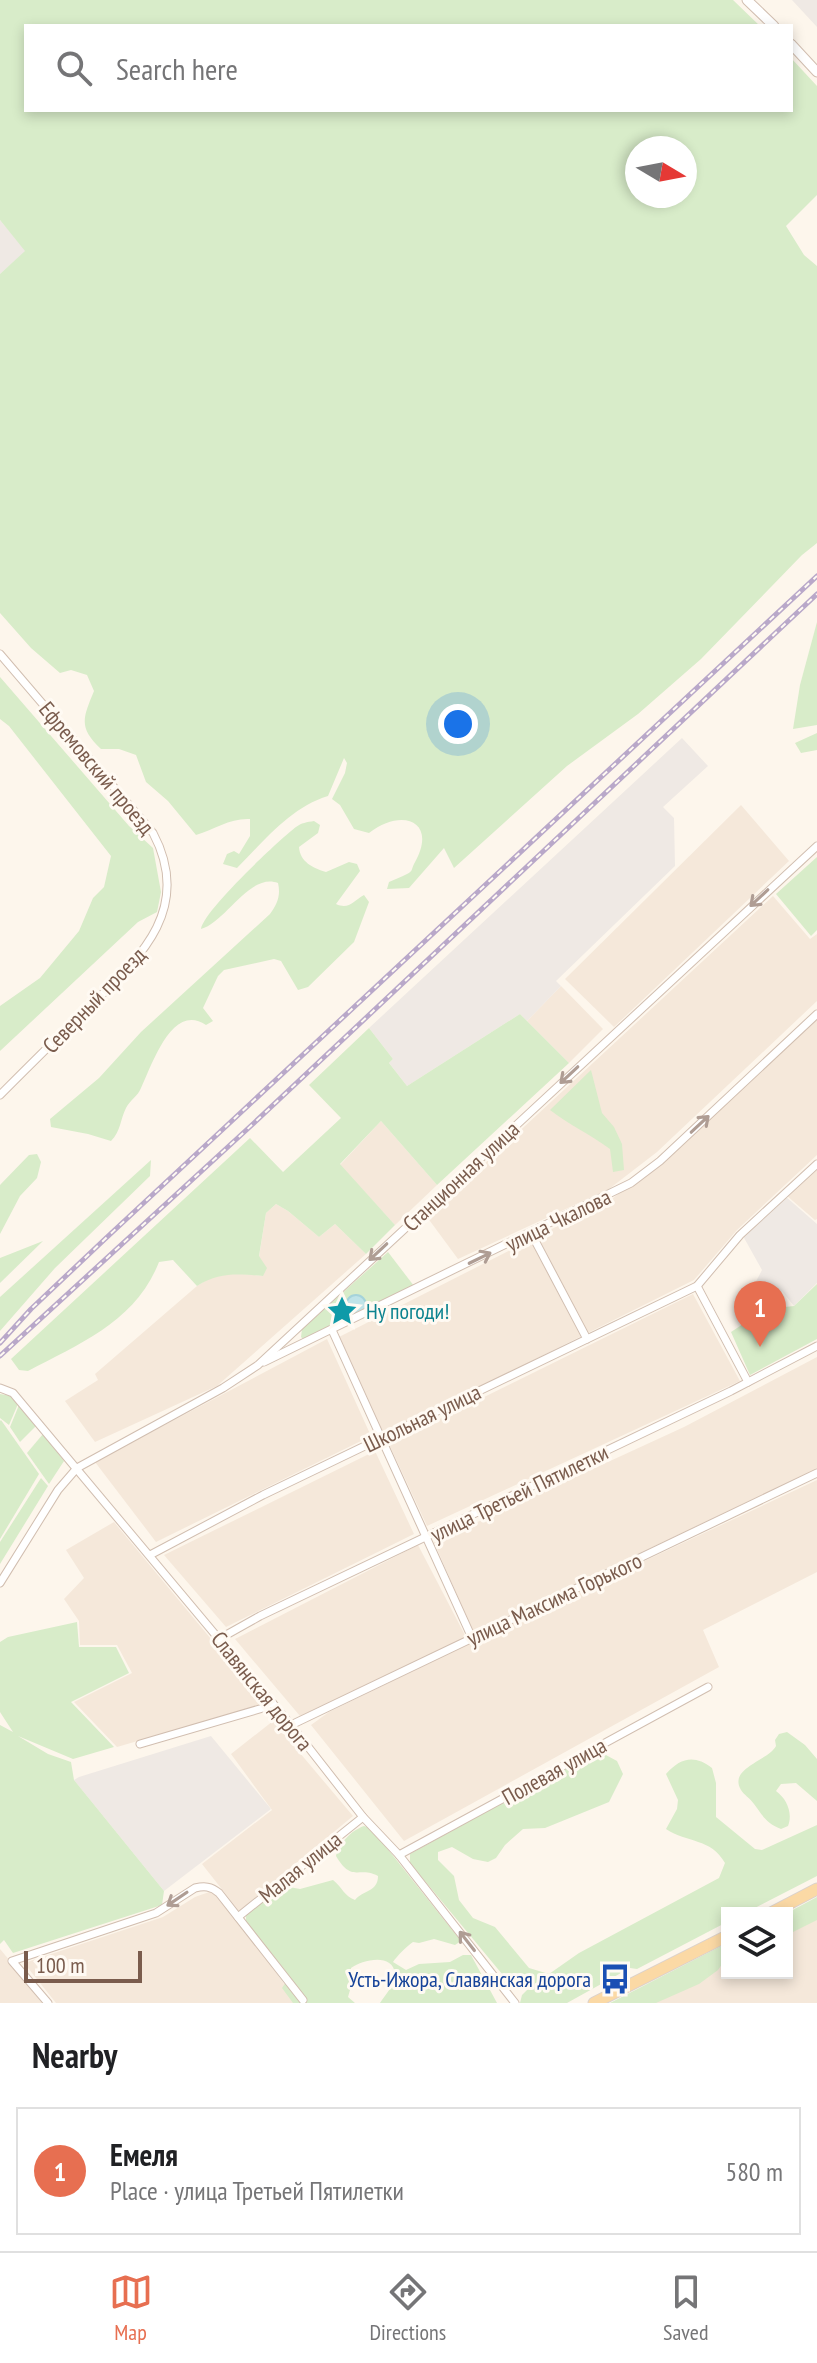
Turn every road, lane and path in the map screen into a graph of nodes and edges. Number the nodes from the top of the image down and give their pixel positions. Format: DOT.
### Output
graph roads {
  1 [pos="747,0"];
  2 [pos="772,24"];
  3 [pos="793,46"];
  4 [pos="817,72"];
  5 [pos="0,654"];
  6 [pos="817,846"];
  7 [pos="167,894"];
  8 [pos="817,1014"];
  9 [pos="0,1095"];
  10 [pos="817,1164"];
  11 [pos="531,1233"];
  12 [pos="697,1286"];
  13 [pos="332,1330"];
  14 [pos="290,1334"];
  15 [pos="587,1339"];
  16 [pos="297,1346"];
  17 [pos="817,1346"];
  18 [pos="258,1365"];
  19 [pos="748,1382"];
  20 [pos="0,1388"];
  21 [pos="381,1438"];
  22 [pos="77,1468"];
  23 [pos="817,1473"];
  24 [pos="426,1537"];
  25 [pos="150,1555"];
  26 [pos="0,1583"];
  27 [pos="472,1638"];
  28 [pos="219,1639"];
  29 [pos="708,1687"];
  30 [pos="272,1702"];
  31 [pos="291,1725"];
  32 [pos="140,1744"];
  33 [pos="363,1817"];
  34 [pos="399,1855"];
  35 [pos="817,1889"];
  36 [pos="782,1907"];
  37 [pos="238,1917"];
  38 [pos="721,1939"];
  39 [pos="303,2000"];
  40 [pos="48,2003"];
  41 [pos="515,2003"];
  42 [pos="594,2003"];
  1 -- 2 [label="street"];
  3 -- 4 [label="street"];
  5 -- 7 [label="street, Ефремовский проезд"];
  6 -- 14 [label="street, Станционная улица, one-way"];
  7 -- 9 [label="street, Северный проезд"];
  11 -- 8 [label="street, улица Чкалова, one-way"];
  10 -- 12 [label="street"];
  13 -- 11 [label="street, улица Чкалова, one-way"];
  11 -- 15 [label="street"];
  12 -- 15 [label="street, Школьная улица"];
  12 -- 19 [label="street"];
  13 -- 16 [label="street, улица Чкалова"];
  13 -- 21 [label="street"];
  14 -- 16 [label="street"];
  14 -- 18 [label="street, Станционная улица"];
  15 -- 21 [label="street, Школьная улица"];
  16 -- 18 [label="street, улица Чкалова"];
  17 -- 19 [label="street, улица Третьей Пятилетки"];
  18 -- 22 [label="street, Станционная улица"];
  19 -- 24 [label="street, улица Третьей Пятилетки"];
  20 -- 22 [label="street, Славянская дорога"];
  21 -- 24 [label="street"];
  21 -- 25 [label="street, Школьная улица"];
  22 -- 25 [label="street, Славянская дорога"];
  22 -- 26 [label="street"];
  23 -- 27 [label="street, улица Максима Горького"];
  24 -- 27 [label="street"];
  24 -- 28 [label="street, улица Третьей Пятилетки"];
  25 -- 28 [label="street, Славянская дорога"];
  27 -- 31 [label="street, улица Максима Горького"];
  28 -- 30 [label="street, Славянская дорога"];
  29 -- 34 [label="street, Полевая улица"];
  30 -- 31 [label="street, Славянская дорога"];
  30 -- 32 [label="street"];
  31 -- 33 [label="street, Славянская дорога"];
  33 -- 34 [label="street, Славянская дорога"];
  33 -- 37 [label="street, Малая улица"];
  41 -- 34 [label="street, Славянская дорога, one-way"];
  35 -- 36 [label="main road"];
  37 -- 39 [label="street"];
  37 -- 40 [label="street, one-way"];
  38 -- 42 [label="main road"];
}
